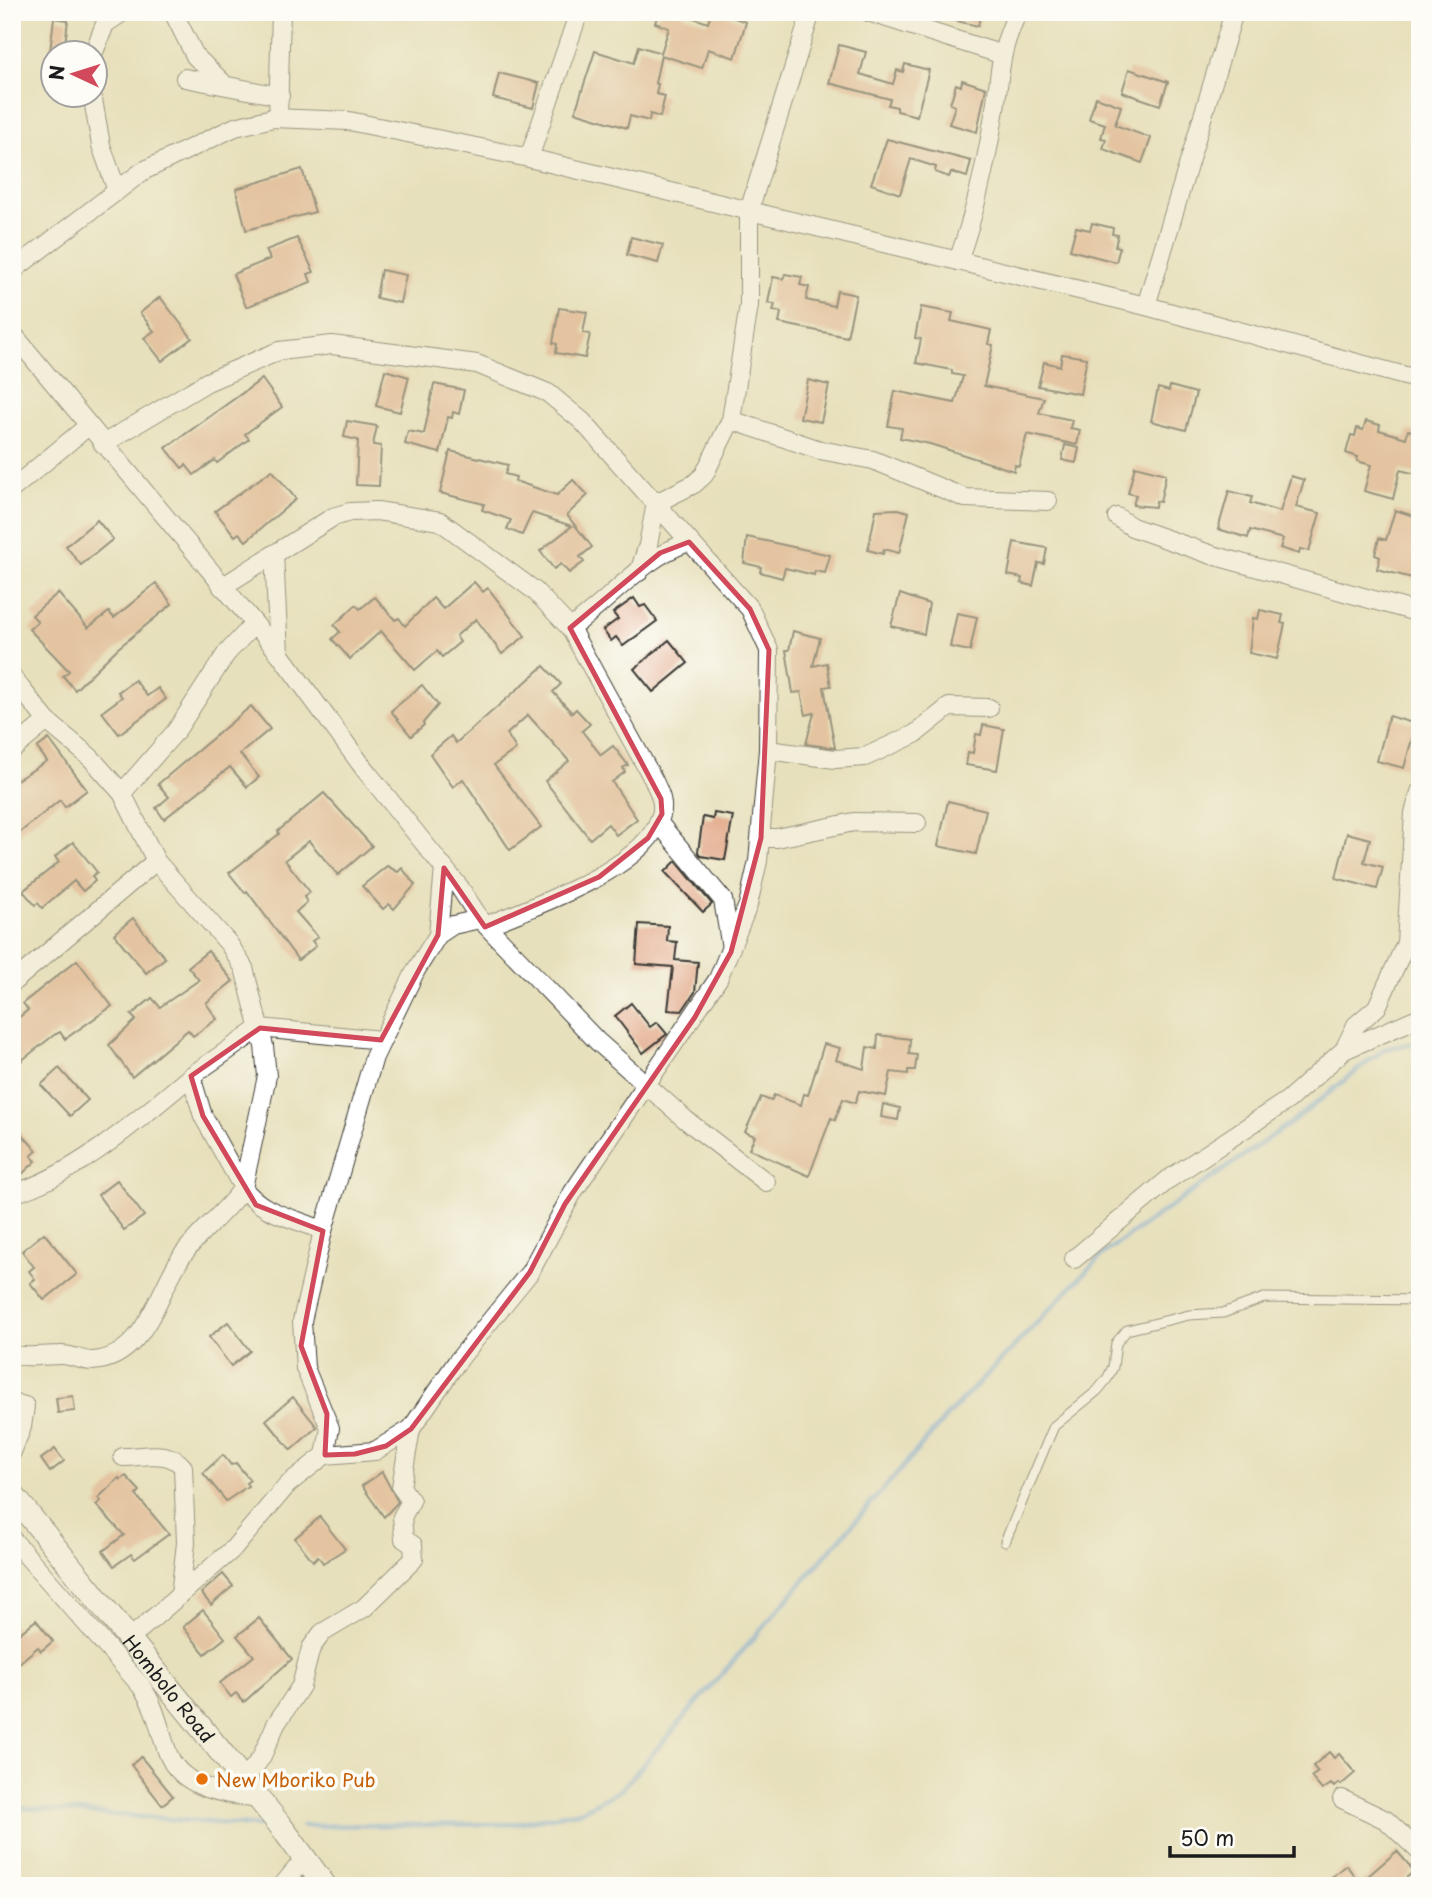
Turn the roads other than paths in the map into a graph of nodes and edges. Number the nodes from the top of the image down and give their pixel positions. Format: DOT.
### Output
graph roads {
  1 [pos="123,12"];
  2 [pos="173,12"];
  3 [pos="281,12"];
  4 [pos="579,12"];
  5 [pos="811,12"];
  6 [pos="868,12"];
  7 [pos="1018,12"];
  8 [pos="1234,12"];
  9 [pos="100,38"];
  10 [pos="1000,54"];
  11 [pos="185,78"];
  12 [pos="227,86"];
  13 [pos="280,96"];
  14 [pos="94,108"];
  15 [pos="278,118"];
  16 [pos="529,158"];
  17 [pos="117,191"];
  18 [pos="748,211"];
  19 [pos="958,261"];
  20 [pos="12,271"];
  21 [pos="1146,306"];
  22 [pos="12,333"];
  23 [pos="1420,380"];
  24 [pos="731,420"];
  25 [pos="88,426"];
  26 [pos="103,444"];
  27 [pos="12,489"];
  28 [pos="1048,501"];
  29 [pos="656,503"];
  30 [pos="1117,517"];
  31 [pos="688,542"];
  32 [pos="274,554"];
  33 [pos="639,572"];
  34 [pos="222,587"];
  35 [pos="1420,612"];
  36 [pos="254,624"];
  37 [pos="570,628"];
  38 [pos="279,653"];
  39 [pos="12,677"];
  40 [pos="989,708"];
  41 [pos="47,721"];
  42 [pos="12,750"];
  43 [pos="768,750"];
  44 [pos="1420,792"];
  45 [pos="122,793"];
  46 [pos="658,822"];
  47 [pos="917,822"];
  48 [pos="761,838"];
  49 [pos="156,861"];
  50 [pos="444,868"];
  51 [pos="484,922"];
  52 [pos="438,935"];
  53 [pos="731,952"];
  54 [pos="12,983"];
  55 [pos="1420,1017"];
  56 [pos="260,1028"];
  57 [pos="381,1040"];
  58 [pos="1344,1050"];
  59 [pos="191,1076"];
  60 [pos="646,1083"];
  61 [pos="766,1182"];
  62 [pos="243,1188"];
  63 [pos="12,1194"];
  64 [pos="323,1231"];
  65 [pos="1074,1259"];
  66 [pos="1420,1300"];
  67 [pos="12,1355"];
  68 [pos="12,1403"];
  69 [pos="411,1429"];
  70 [pos="12,1452"];
  71 [pos="325,1455"];
  72 [pos="123,1457"];
  73 [pos="12,1494"];
  74 [pos="12,1539"];
  75 [pos="1005,1542"];
  76 [pos="180,1595"];
  77 [pos="128,1640"];
  78 [pos="244,1780"];
  79 [pos="259,1799"];
  80 [pos="1342,1799"];
  81 [pos="1420,1852"];
  82 [pos="305,1858"];
  83 [pos="288,1883"];
  84 [pos="325,1886"];
  1 -- 9 [label="street"];
  2 -- 12 [label="street"];
  3 -- 13 [label="street"];
  4 -- 16 [label="street"];
  5 -- 18 [label="street"];
  6 -- 10 [label="street"];
  7 -- 10 [label="street"];
  8 -- 21 [label="street"];
  10 -- 19 [label="street"];
  11 -- 12 [label="street"];
  12 -- 13 [label="street"];
  13 -- 15 [label="street"];
  14 -- 17 [label="street"];
  15 -- 16 [label="street"];
  15 -- 17 [label="street"];
  16 -- 18 [label="street"];
  17 -- 20 [label="street"];
  18 -- 19 [label="street"];
  18 -- 24 [label="street"];
  19 -- 21 [label="street"];
  21 -- 23 [label="street"];
  22 -- 25 [label="street"];
  24 -- 28 [label="street"];
  24 -- 29 [label="street"];
  25 -- 26 [label="street"];
  25 -- 27 [label="street"];
  26 -- 29 [label="street"];
  26 -- 34 [label="street"];
  29 -- 31 [label="street"];
  29 -- 33 [label="street"];
  30 -- 35 [label="street"];
  31 -- 33 [label="street"];
  31 -- 43 [label="street"];
  32 -- 34 [label="street"];
  32 -- 37 [label="street"];
  32 -- 38 [label="street"];
  33 -- 37 [label="street"];
  34 -- 36 [label="street"];
  36 -- 38 [label="street"];
  36 -- 45 [label="street"];
  37 -- 46 [label="street"];
  38 -- 50 [label="street"];
  39 -- 41 [label="street"];
  40 -- 43 [label="street"];
  41 -- 42 [label="street"];
  41 -- 45 [label="street"];
  43 -- 48 [label="street"];
  44 -- 58 [label="street"];
  45 -- 49 [label="street"];
  46 -- 51 [label="street"];
  46 -- 53 [label="street"];
  47 -- 48 [label="street"];
  48 -- 53 [label="street"];
  49 -- 54 [label="street"];
  49 -- 56 [label="street"];
  50 -- 51 [label="street"];
  50 -- 52 [label="street"];
  51 -- 52 [label="street"];
  51 -- 60 [label="street"];
  52 -- 57 [label="street"];
  53 -- 60 [label="street"];
  55 -- 58 [label="street"];
  56 -- 57 [label="street"];
  56 -- 59 [label="street"];
  56 -- 62 [label="street"];
  57 -- 64 [label="street"];
  58 -- 65 [label="street"];
  59 -- 62 [label="street"];
  59 -- 63 [label="street"];
  60 -- 61 [label="street"];
  60 -- 69 [label="street"];
  62 -- 64 [label="street"];
  62 -- 67 [label="street"];
  64 -- 71 [label="street"];
  66 -- 75 [label="lane"];
  68 -- 70 [label="street"];
  69 -- 71 [label="street"];
  69 -- 78 [label="street"];
  71 -- 76 [label="street"];
  72 -- 76 [label="street"];
  73 -- 77 [label="street, Hombolo Road"];
  74 -- 79 [label="street"];
  76 -- 77 [label="street"];
  77 -- 78 [label="street, Hombolo Road"];
  78 -- 79 [label="street, Hombolo Road"];
  79 -- 82 [label="street, Hombolo Road"];
  80 -- 81 [label="street"];
  82 -- 83 [label="street"];
  82 -- 84 [label="street, Hombolo Road"];
}
